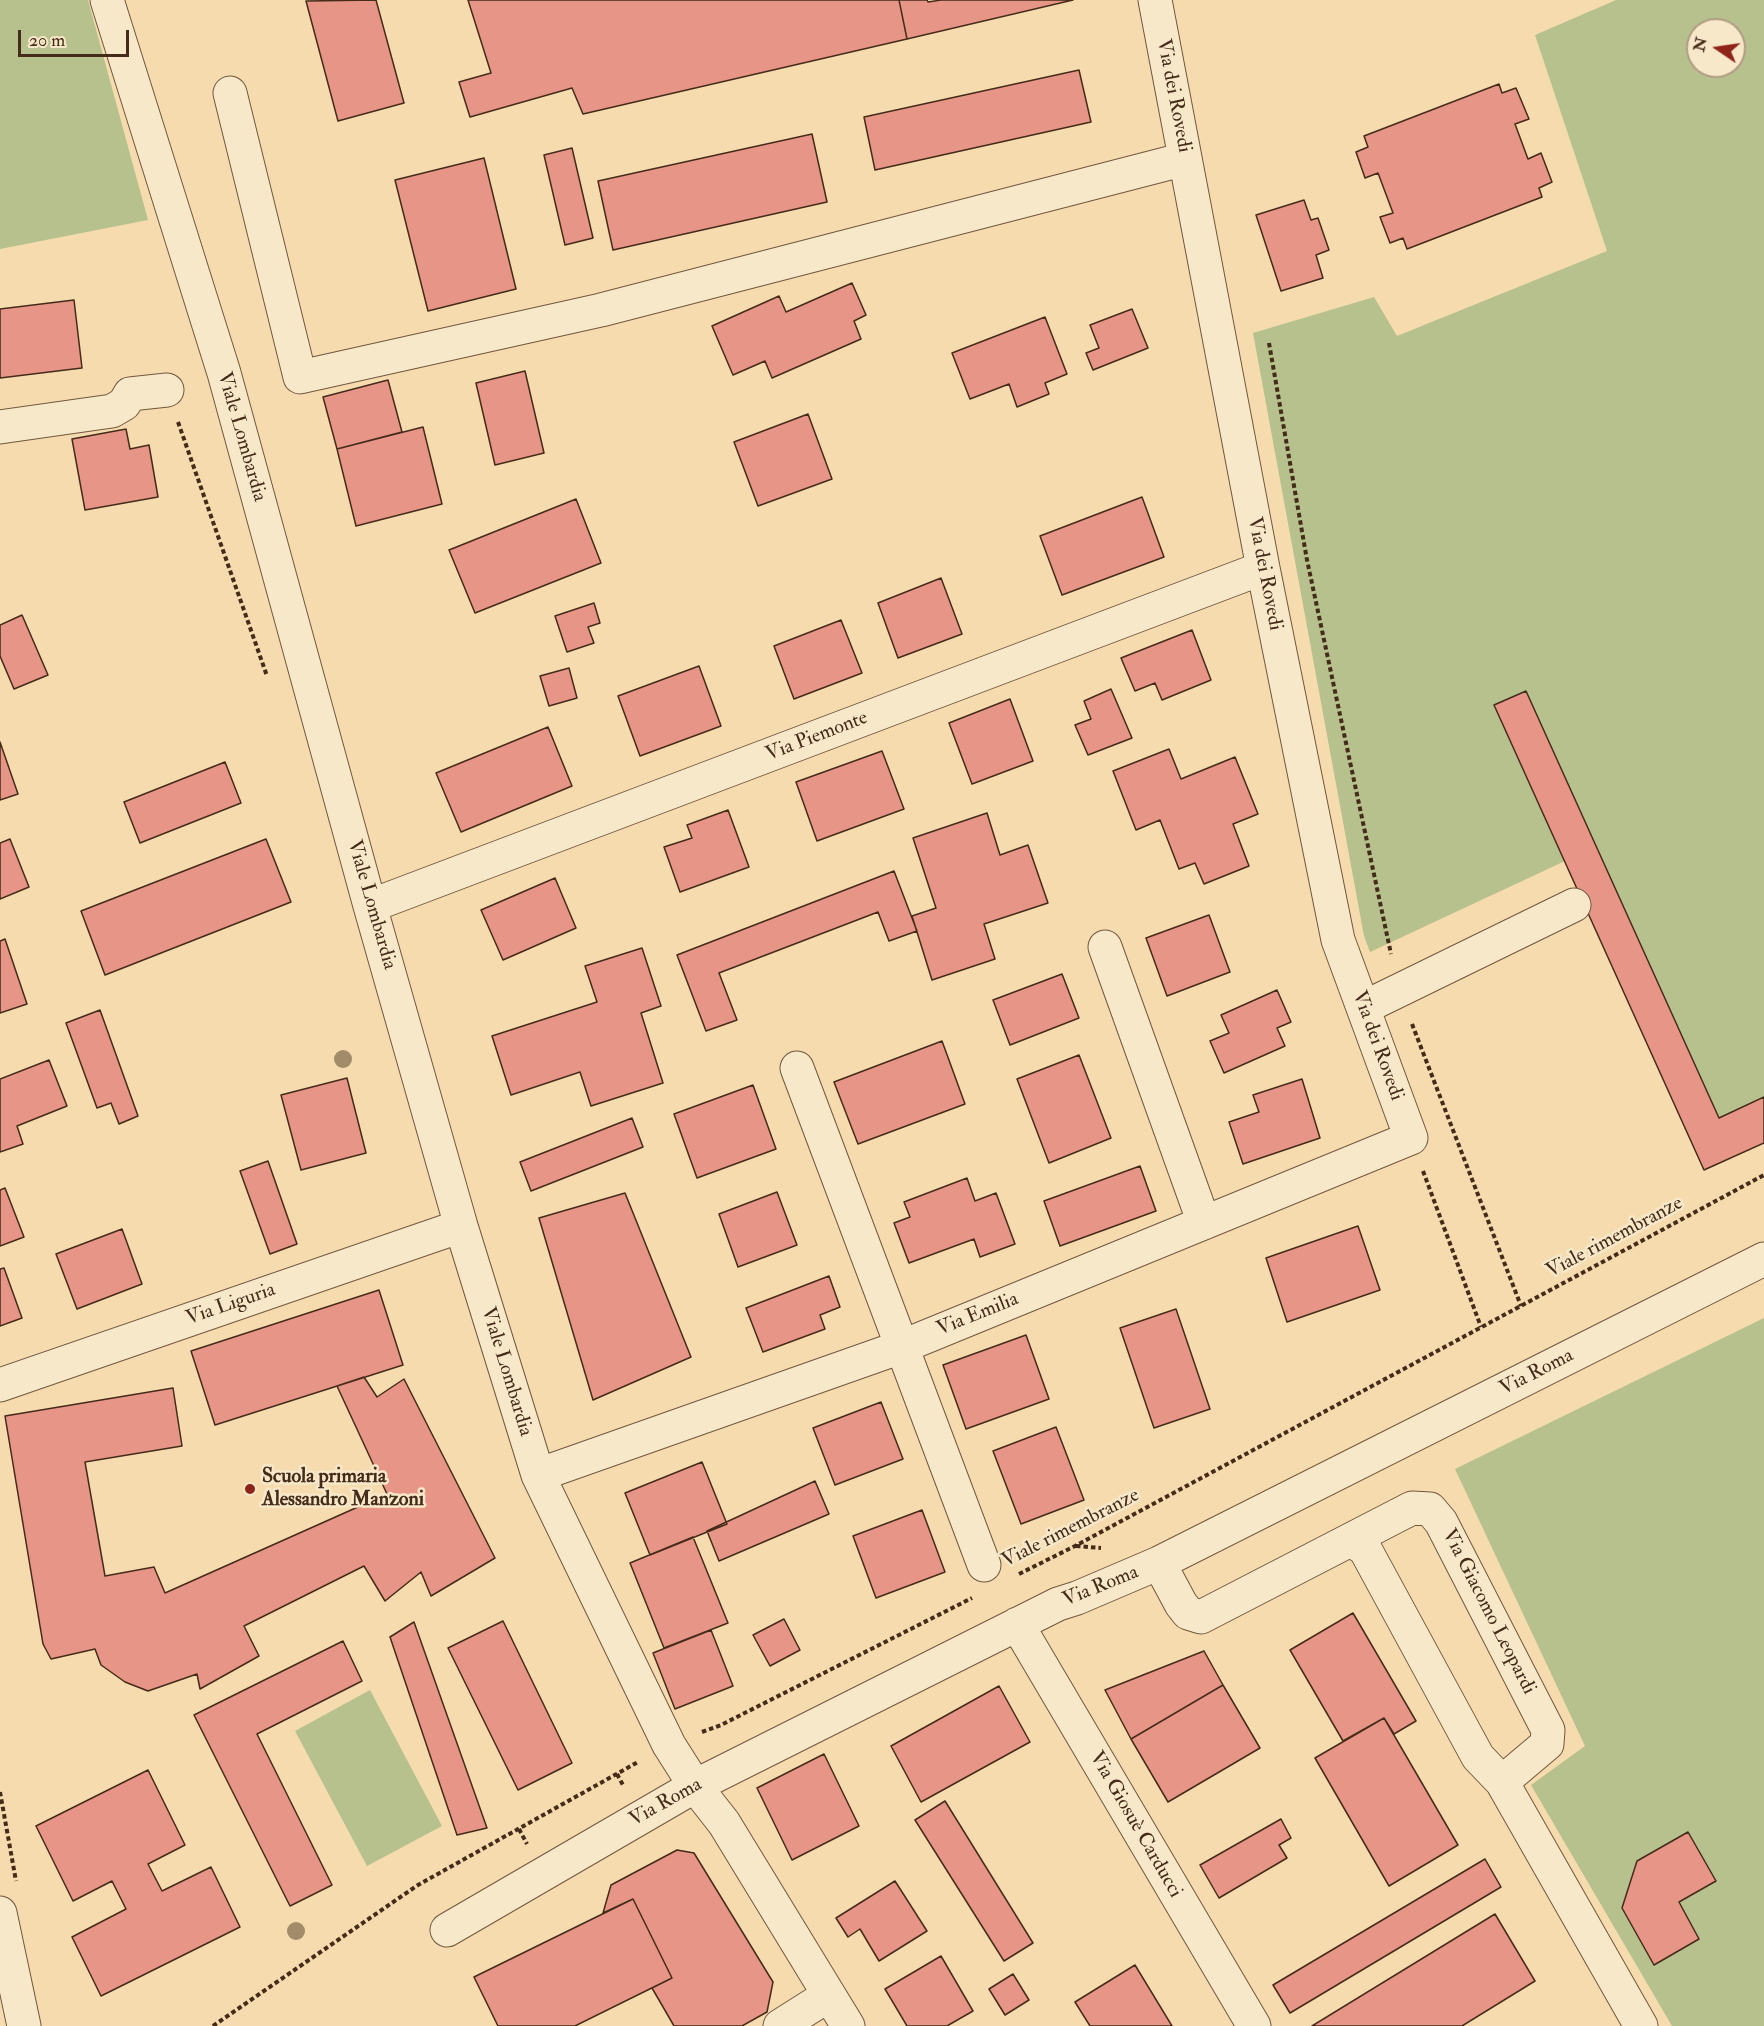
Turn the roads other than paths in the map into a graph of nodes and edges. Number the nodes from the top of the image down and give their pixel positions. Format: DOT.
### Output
graph roads {
  1 [pos="107,0"];
  2 [pos="1155,0"];
  3 [pos="230,93"];
  4 [pos="1185,159"];
  5 [pos="167,390"];
  6 [pos="0,427"];
  7 [pos="1263,568"];
  8 [pos="1574,905"];
  9 [pos="370,906"];
  10 [pos="1105,947"];
  11 [pos="1363,1008"];
  12 [pos="797,1068"];
  13 [pos="1411,1138"];
  14 [pos="1204,1223"];
  15 [pos="461,1226"];
  16 [pos="1764,1259"];
  17 [pos="901,1347"];
  18 [pos="0,1385"];
  19 [pos="538,1475"];
  20 [pos="1351,1540"];
  21 [pos="1159,1563"];
  22 [pos="999,1571"];
  23 [pos="1017,1624"];
  24 [pos="1502,1782"];
  25 [pos="695,1786"];
  26 [pos="0,1913"];
  27 [pos="448,1929"];
  28 [pos="829,1995"];
  29 [pos="24,2026"];
  30 [pos="780,2026"];
  31 [pos="848,2026"];
  32 [pos="1254,2026"];
  33 [pos="1641,2026"];
  1 -- 9 [label="street, Viale Lombardia"];
  2 -- 4 [label="street, Via dei Rovedi"];
  3 -- 4 [label="street"];
  4 -- 7 [label="street, Via dei Rovedi"];
  5 -- 6 [label="street"];
  7 -- 9 [label="street, Via Piemonte"];
  7 -- 11 [label="street, Via dei Rovedi"];
  8 -- 11 [label="street"];
  9 -- 15 [label="street, Viale Lombardia"];
  10 -- 14 [label="street"];
  11 -- 13 [label="street, Via dei Rovedi"];
  12 -- 17 [label="street"];
  13 -- 14 [label="street, Via Emilia"];
  14 -- 17 [label="street, Via Emilia"];
  15 -- 18 [label="street, Via Liguria"];
  15 -- 19 [label="street, Viale Lombardia"];
  16 -- 21 [label="street, Via Roma"];
  17 -- 19 [label="street, Via Emilia"];
  17 -- 22 [label="street"];
  19 -- 25 [label="street, Viale Lombardia"];
  20 -- 21 [label="street, Via Giacomo Leopardi"];
  20 -- 24 [label="street"];
  20 -- 24 [label="street, Via Giacomo Leopardi"];
  21 -- 23 [label="street, Via Roma"];
  23 -- 25 [label="street, Via Roma"];
  23 -- 32 [label="street, Via Giosuè Carducci"];
  24 -- 33 [label="street"];
  25 -- 27 [label="street, Via Roma"];
  25 -- 28 [label="street, Viale Lombardia"];
  26 -- 29 [label="street"];
  28 -- 30 [label="street"];
  28 -- 31 [label="street, Viale Lombardia"];
}
